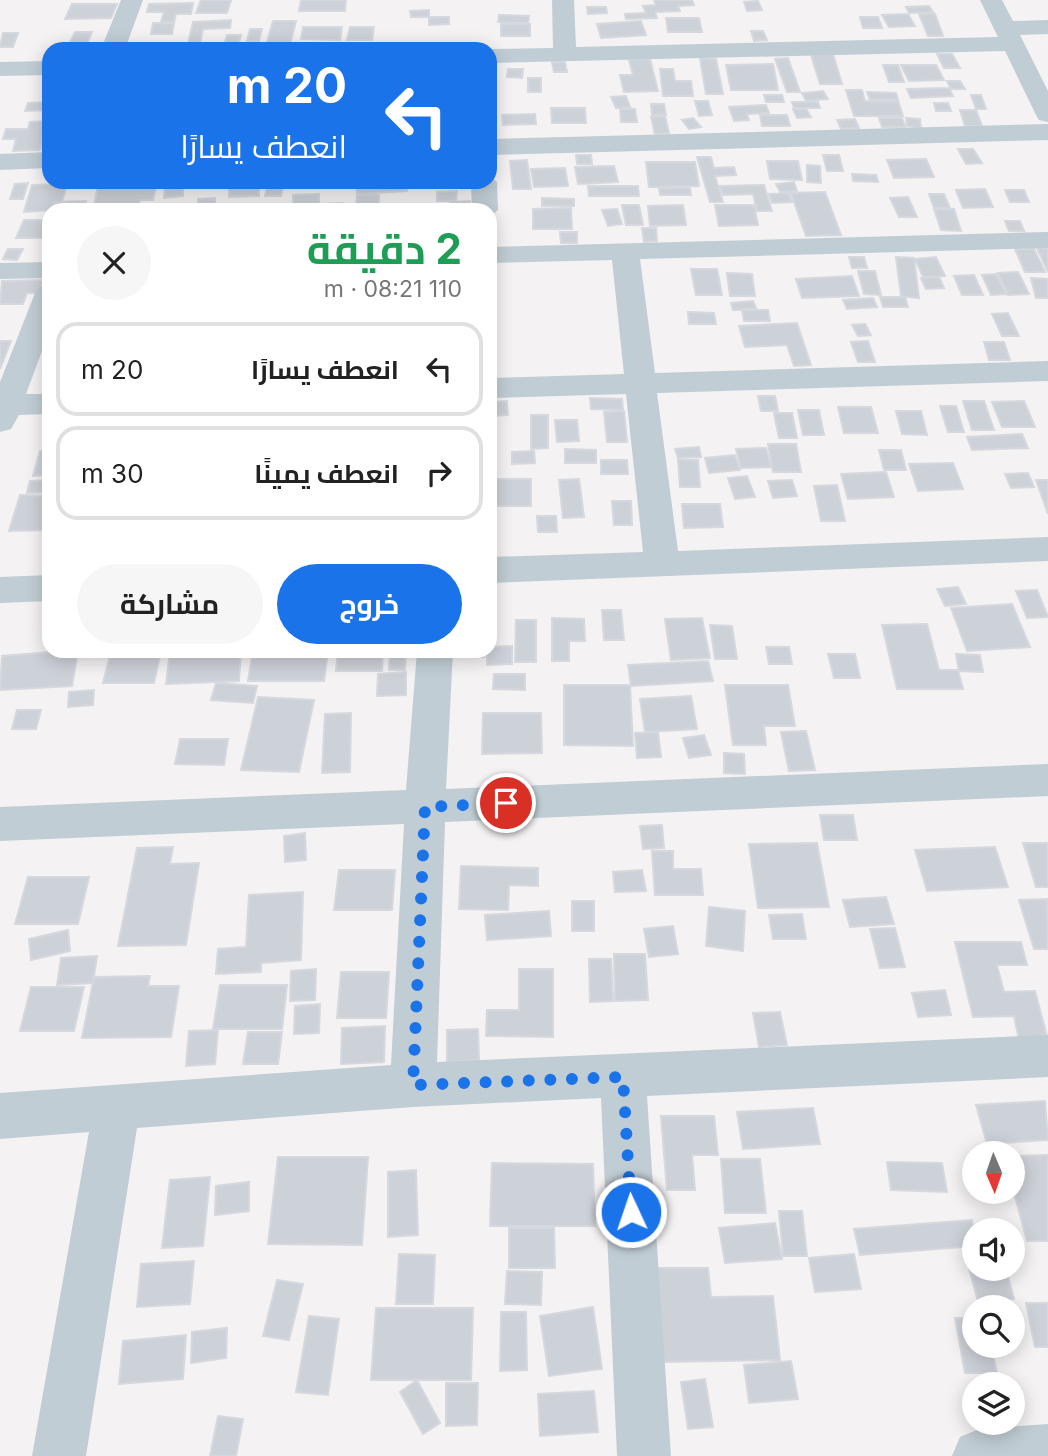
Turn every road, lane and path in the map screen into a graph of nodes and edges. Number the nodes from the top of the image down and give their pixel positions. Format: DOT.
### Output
graph roads {
  1 [pos="132,0"];
  2 [pos="563,0"];
  3 [pos="991,0"];
  4 [pos="1048,27"];
  5 [pos="1009,36"];
  6 [pos="116,42"];
  7 [pos="565,54"];
  8 [pos="497,56"];
  9 [pos="42,68"];
  10 [pos="1,70"];
  11 [pos="1048,115"];
  12 [pos="1048,132"];
  13 [pos="497,147"];
  14 [pos="42,160"];
  15 [pos="0,162"];
  16 [pos="1048,240"];
  17 [pos="625,251"];
  18 [pos="497,255"];
  19 [pos="42,270"];
  20 [pos="0,271"];
  21 [pos="42,311"];
  22 [pos="1048,371"];
  23 [pos="642,383"];
  24 [pos="497,388"];
  25 [pos="42,405"];
  26 [pos="2,411"];
  27 [pos="1048,550"];
  28 [pos="662,565"];
  29 [pos="497,570"];
  30 [pos="42,588"];
  31 [pos="0,590"];
  32 [pos="435,658"];
  33 [pos="1048,780"];
  34 [pos="425,807"];
  35 [pos="0,824"];
  36 [pos="1048,1056"];
  37 [pos="623,1077"];
  38 [pos="413,1085"];
  39 [pos="117,1108"];
  40 [pos="0,1116"];
  41 [pos="1048,1451"];
  42 [pos="59,1456"];
  43 [pos="644,1456"];
  44 [pos="979,1456"];
  1 -- 6 [label="street"];
  2 -- 7 [label="street"];
  3 -- 5 [label="street"];
  4 -- 5 [label="street"];
  5 -- 7 [label="street"];
  5 -- 11 [label="street"];
  7 -- 8 [label="street"];
  9 -- 10 [label="street"];
  12 -- 13 [label="street"];
  14 -- 15 [label="street"];
  16 -- 17 [label="street"];
  17 -- 18 [label="street"];
  17 -- 23 [label="street"];
  19 -- 20 [label="street"];
  21 -- 26 [label="street"];
  22 -- 23 [label="street"];
  23 -- 24 [label="street"];
  23 -- 28 [label="street"];
  25 -- 26 [label="street"];
  27 -- 28 [label="street"];
  28 -- 29 [label="street"];
  30 -- 31 [label="street"];
  32 -- 34 [label="street"];
  33 -- 34 [label="street"];
  34 -- 35 [label="street"];
  34 -- 38 [label="street"];
  36 -- 37 [label="street"];
  37 -- 38 [label="street"];
  37 -- 43 [label="street"];
  38 -- 39 [label="street"];
  39 -- 40 [label="street"];
  39 -- 42 [label="street"];
  41 -- 44 [label="street"];
}
